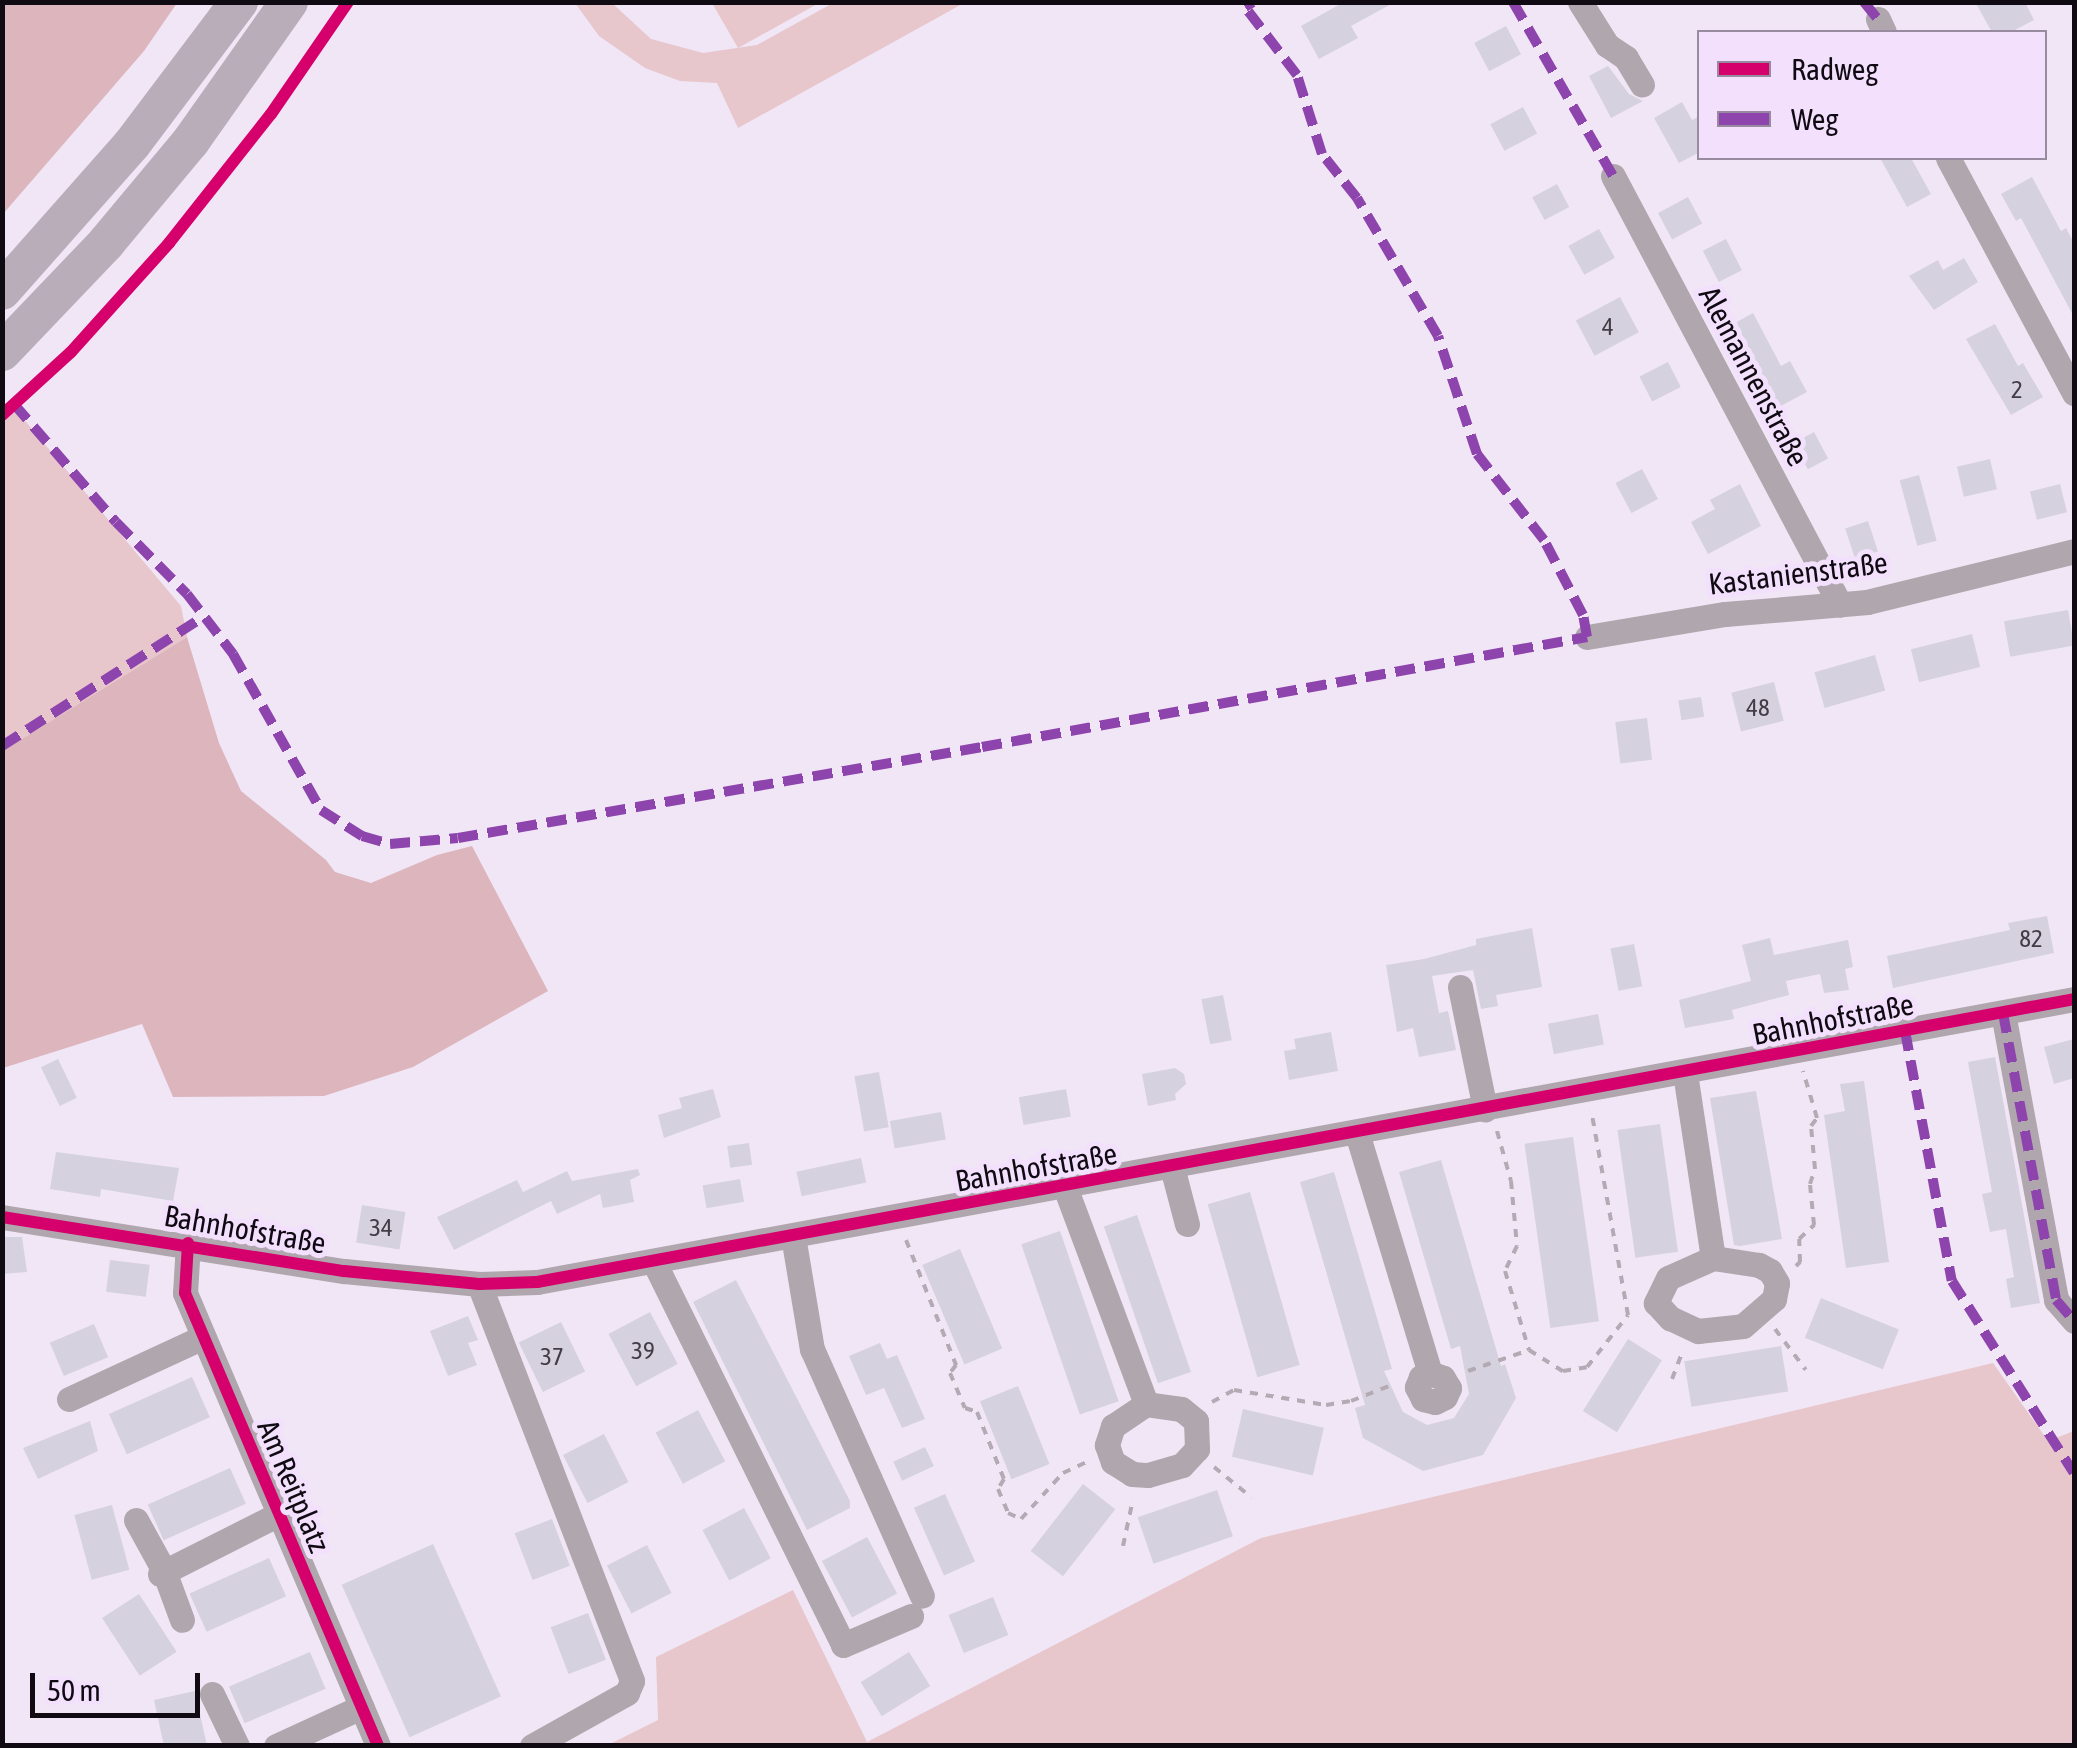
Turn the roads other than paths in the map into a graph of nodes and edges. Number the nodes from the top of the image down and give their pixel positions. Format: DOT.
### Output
graph roads {
  1 [pos="238,2"];
  2 [pos="289,2"];
  3 [pos="1580,2"];
  4 [pos="1642,85"];
  5 [pos="1949,160"];
  6 [pos="1614,176"];
  7 [pos="2,291"];
  8 [pos="2,352"];
  9 [pos="2074,393"];
  10 [pos="2074,550"];
  11 [pos="1840,606"];
  12 [pos="1587,637"];
  13 [pos="1460,986"];
  14 [pos="2074,1000"];
  15 [pos="2003,1013"];
  16 [pos="1685,1073"];
  17 [pos="1488,1108"];
  18 [pos="1357,1133"];
  19 [pos="1172,1167"];
  20 [pos="1064,1187"];
  21 [pos="2,1217"];
  22 [pos="1186,1224"];
  23 [pos="793,1236"];
  24 [pos="188,1243"];
  25 [pos="1713,1258"];
  26 [pos="654,1262"];
  27 [pos="479,1284"];
  28 [pos="2074,1321"];
  29 [pos="203,1337"];
  30 [pos="1431,1381"];
  31 [pos="69,1399"];
  32 [pos="1146,1404"];
  33 [pos="279,1514"];
  34 [pos="136,1520"];
  35 [pos="162,1573"];
  36 [pos="182,1620"];
  37 [pos="212,1694"];
  38 [pos="362,1707"];
  39 [pos="237,1746"];
  40 [pos="276,1746"];
  41 [pos="378,1746"];
  42 [pos="532,1746"];
  1 -- 7 [label="highway"];
  2 -- 8 [label="highway"];
  3 -- 4 [label="street"];
  5 -- 9 [label="street"];
  6 -- 11 [label="street, Alemannenstraße"];
  10 -- 11 [label="street, Kastanienstraße"];
  11 -- 12 [label="street, Kastanienstraße"];
  13 -- 17 [label="street"];
  14 -- 15 [label="street, Bahnhofstraße"];
  15 -- 16 [label="street, Bahnhofstraße"];
  15 -- 28 [label="street"];
  16 -- 17 [label="street, Bahnhofstraße"];
  16 -- 25 [label="street"];
  17 -- 18 [label="street, Bahnhofstraße"];
  18 -- 19 [label="street, Bahnhofstraße"];
  18 -- 30 [label="street"];
  19 -- 20 [label="street, Bahnhofstraße"];
  19 -- 22 [label="street"];
  20 -- 23 [label="street, Bahnhofstraße"];
  20 -- 32 [label="street"];
  21 -- 24 [label="street, Bahnhofstraße"];
  23 -- 26 [label="street, Bahnhofstraße"];
  23 -- 26 [label="street"];
  24 -- 27 [label="street, Bahnhofstraße"];
  24 -- 29 [label="street, Am Reitplatz"];
  25 -- 25 [label="street"];
  26 -- 27 [label="street, Bahnhofstraße"];
  27 -- 42 [label="street"];
  29 -- 31 [label="street"];
  29 -- 33 [label="street, Am Reitplatz"];
  32 -- 32 [label="street"];
  33 -- 35 [label="street, Am Reitplatz"];
  33 -- 38 [label="street, Am Reitplatz"];
  34 -- 35 [label="street"];
  35 -- 36 [label="street"];
  37 -- 39 [label="street"];
  38 -- 40 [label="street"];
  38 -- 41 [label="street, Am Reitplatz"];
}
